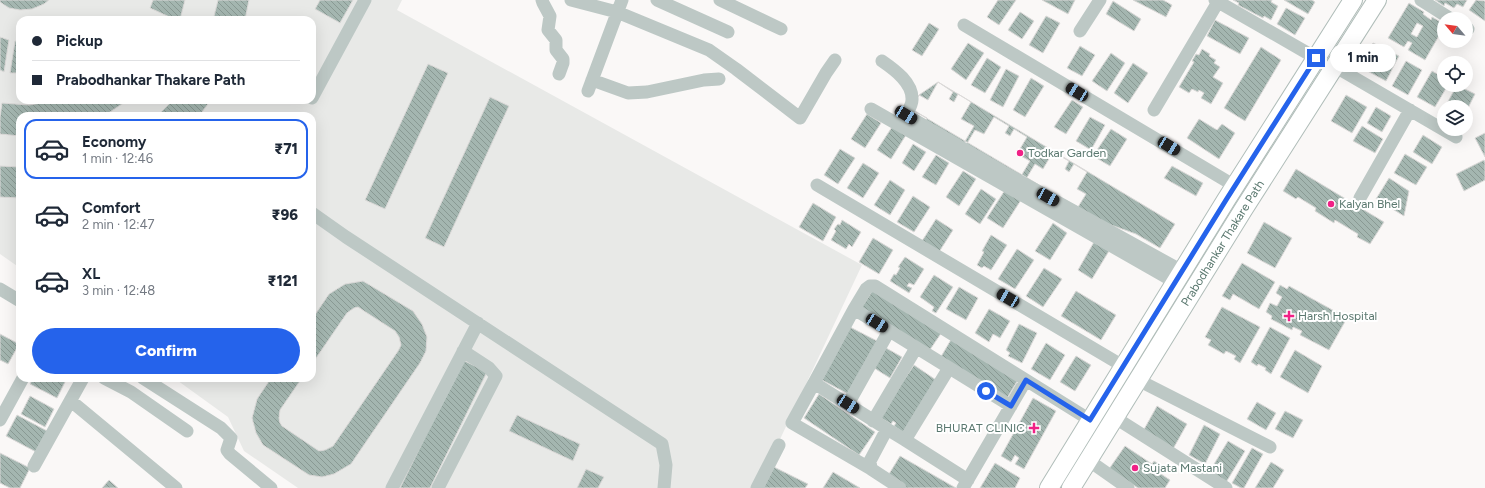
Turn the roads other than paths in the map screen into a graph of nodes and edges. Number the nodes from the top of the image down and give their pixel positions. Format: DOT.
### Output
graph roads {
  1 [pos="365,0"];
  2 [pos="542,0"];
  3 [pos="571,0"];
  4 [pos="657,0"];
  5 [pos="720,0"];
  6 [pos="1100,0"];
  7 [pos="1354,0"];
  8 [pos="1376,0"];
  9 [pos="1421,0"];
  10 [pos="1216,1"];
  11 [pos="619,6"];
  12 [pos="1440,12"];
  13 [pos="964,25"];
  14 [pos="782,29"];
  15 [pos="1080,31"];
  16 [pos="728,32"];
  17 [pos="1316,58"];
  18 [pos="835,60"];
  19 [pos="882,61"];
  20 [pos="1334,66"];
  21 [pos="559,74"];
  22 [pos="718,78"];
  23 [pos="316,91"];
  24 [pos="871,109"];
  25 [pos="1154,110"];
  26 [pos="1410,110"];
  27 [pos="1437,125"];
  28 [pos="816,185"];
  29 [pos="1235,186"];
  30 [pos="1360,198"];
  31 [pos="316,216"];
  32 [pos="1179,277"];
  33 [pos="0,289"];
  34 [pos="16,299"];
  35 [pos="854,309"];
  36 [pos="478,323"];
  37 [pos="889,330"];
  38 [pos="916,348"];
  39 [pos="463,351"];
  40 [pos="1123,366"];
  41 [pos="949,368"];
  42 [pos="1026,380"];
  43 [pos="1138,380"];
  44 [pos="21,382"];
  45 [pos="81,382"];
  46 [pos="112,382"];
  47 [pos="149,382"];
  48 [pos="814,383"];
  49 [pos="70,401"];
  50 [pos="848,404"];
  51 [pos="1011,406"];
  52 [pos="1114,417"];
  53 [pos="0,420"];
  54 [pos="874,420"];
  55 [pos="1090,420"];
  56 [pos="887,430"];
  57 [pos="187,431"];
  58 [pos="905,440"];
  59 [pos="779,445"];
  60 [pos="1270,447"];
  61 [pos="1088,460"];
  62 [pos="34,466"];
  63 [pos="871,469"];
  64 [pos="966,484"];
  65 [pos="176,488"];
  66 [pos="270,488"];
  67 [pos="392,488"];
  68 [pos="438,488"];
  69 [pos="664,488"];
  70 [pos="757,488"];
  71 [pos="900,488"];
  72 [pos="1049,488"];
  73 [pos="1071,488"];
  74 [pos="1128,488"];
  75 [pos="1226,488"];
  1 -- 23 [label="street"];
  2 -- 21 [label="street"];
  3 -- 11 [label="street"];
  4 -- 16 [label="street"];
  5 -- 14 [label="street"];
  6 -- 15 [label="street"];
  7 -- 17 [label="main road, Prabodhankar Thakare Path"];
  8 -- 20 [label="main road, Prabodhankar Thakare Path"];
  9 -- 12 [label="street"];
  10 -- 17 [label="street"];
  10 -- 25 [label="street"];
  11 -- 18 [label="street"];
  11 -- 22 [label="street"];
  13 -- 29 [label="street"];
  17 -- 29 [label="main road, Prabodhankar Thakare Path"];
  19 -- 32 [label="street"];
  20 -- 26 [label="street"];
  20 -- 43 [label="main road, Prabodhankar Thakare Path"];
  24 -- 32 [label="street"];
  26 -- 27 [label="street"];
  26 -- 30 [label="street"];
  28 -- 40 [label="street"];
  29 -- 32 [label="main road, Prabodhankar Thakare Path"];
  31 -- 36 [label="street"];
  32 -- 40 [label="main road, Prabodhankar Thakare Path"];
  33 -- 34 [label="street"];
  35 -- 37 [label="street"];
  35 -- 42 [label="street"];
  35 -- 48 [label="street"];
  36 -- 39 [label="street"];
  36 -- 69 [label="street"];
  37 -- 38 [label="street"];
  37 -- 50 [label="street"];
  38 -- 41 [label="street"];
  38 -- 54 [label="street"];
  39 -- 67 [label="street"];
  39 -- 68 [label="street"];
  40 -- 55 [label="main road, Prabodhankar Thakare Path"];
  41 -- 51 [label="street"];
  41 -- 58 [label="street"];
  42 -- 51 [label="street"];
  42 -- 55 [label="street"];
  43 -- 52 [label="main road, Prabodhankar Thakare Path"];
  43 -- 60 [label="street"];
  44 -- 53 [label="street"];
  45 -- 49 [label="street"];
  46 -- 57 [label="street"];
  47 -- 66 [label="street"];
  48 -- 50 [label="street"];
  48 -- 63 [label="street"];
  49 -- 62 [label="street"];
  49 -- 65 [label="street"];
  50 -- 54 [label="street"];
  51 -- 64 [label="street"];
  52 -- 61 [label="main road, Prabodhankar Thakare Path"];
  52 -- 75 [label="street"];
  54 -- 56 [label="street"];
  55 -- 72 [label="main road, Prabodhankar Thakare Path"];
  56 -- 58 [label="street"];
  56 -- 63 [label="street"];
  58 -- 64 [label="street"];
  59 -- 70 [label="street"];
  61 -- 73 [label="main road, Prabodhankar Thakare Path"];
  61 -- 74 [label="street"];
  63 -- 71 [label="street"];
}
